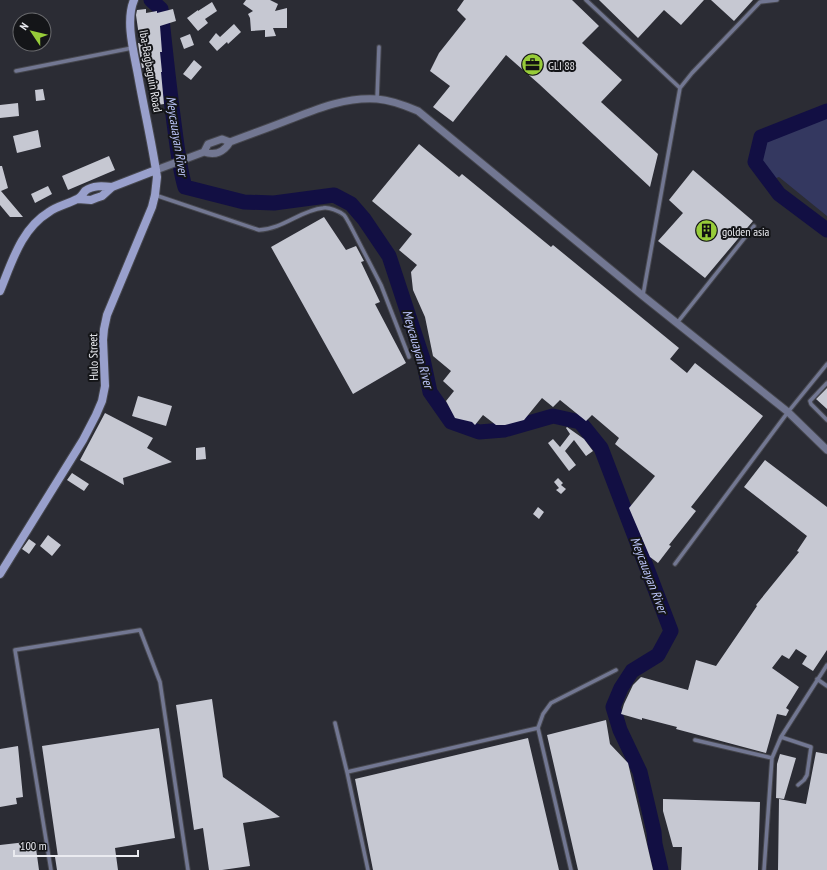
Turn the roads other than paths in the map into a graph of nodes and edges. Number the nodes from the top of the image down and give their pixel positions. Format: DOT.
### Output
graph roads {
  1 [pos="134,0"];
  2 [pos="586,0"];
  3 [pos="777,0"];
  4 [pos="759,1"];
  5 [pos="379,47"];
  6 [pos="133,48"];
  7 [pos="16,71"];
  8 [pos="680,88"];
  9 [pos="377,99"];
  10 [pos="230,142"];
  11 [pos="204,152"];
  12 [pos="156,170"];
  13 [pos="155,195"];
  14 [pos="754,226"];
  15 [pos="2,278"];
  16 [pos="0,291"];
  17 [pos="643,296"];
  18 [pos="678,322"];
  19 [pos="409,357"];
  20 [pos="827,364"];
  21 [pos="827,383"];
  22 [pos="788,412"];
  23 [pos="827,420"];
  24 [pos="827,450"];
  25 [pos="675,564"];
  26 [pos="0,574"];
  27 [pos="827,665"];
  28 [pos="616,670"];
  29 [pos="817,679"];
  30 [pos="827,686"];
  31 [pos="335,723"];
  32 [pos="538,728"];
  33 [pos="781,737"];
  34 [pos="695,740"];
  35 [pos="772,758"];
  36 [pos="347,772"];
  37 [pos="798,785"];
  38 [pos="51,870"];
  39 [pos="188,870"];
  40 [pos="368,870"];
  41 [pos="571,870"];
  42 [pos="764,870"];
  1 -- 6 [label="street, Iba-Bagbaguin Road"];
  2 -- 8 [label="lane"];
  3 -- 4 [label="lane"];
  4 -- 8 [label="lane"];
  5 -- 9 [label="lane"];
  6 -- 7 [label="lane"];
  6 -- 12 [label="street, Iba-Bagbaguin Road"];
  8 -- 17 [label="lane"];
  9 -- 10 [label="street"];
  9 -- 17 [label="street"];
  10 -- 11 [label="street"];
  10 -- 11 [label="street"];
  11 -- 12 [label="street"];
  12 -- 13 [label="street, Hulo Street"];
  12 -- 15 [label="street"];
  13 -- 19 [label="lane"];
  13 -- 26 [label="street, Hulo Street"];
  14 -- 18 [label="lane"];
  15 -- 16 [label="street"];
  17 -- 18 [label="street"];
  18 -- 22 [label="street"];
  20 -- 22 [label="lane"];
  21 -- 23 [label="lane"];
  22 -- 24 [label="street"];
  22 -- 25 [label="lane"];
  27 -- 29 [label="lane"];
  28 -- 32 [label="lane"];
  29 -- 30 [label="lane"];
  29 -- 33 [label="lane"];
  31 -- 36 [label="lane"];
  32 -- 36 [label="lane"];
  32 -- 41 [label="lane"];
  33 -- 35 [label="lane"];
  33 -- 37 [label="lane"];
  34 -- 35 [label="lane"];
  35 -- 42 [label="lane"];
  36 -- 40 [label="lane"];
  38 -- 39 [label="lane"];
}
